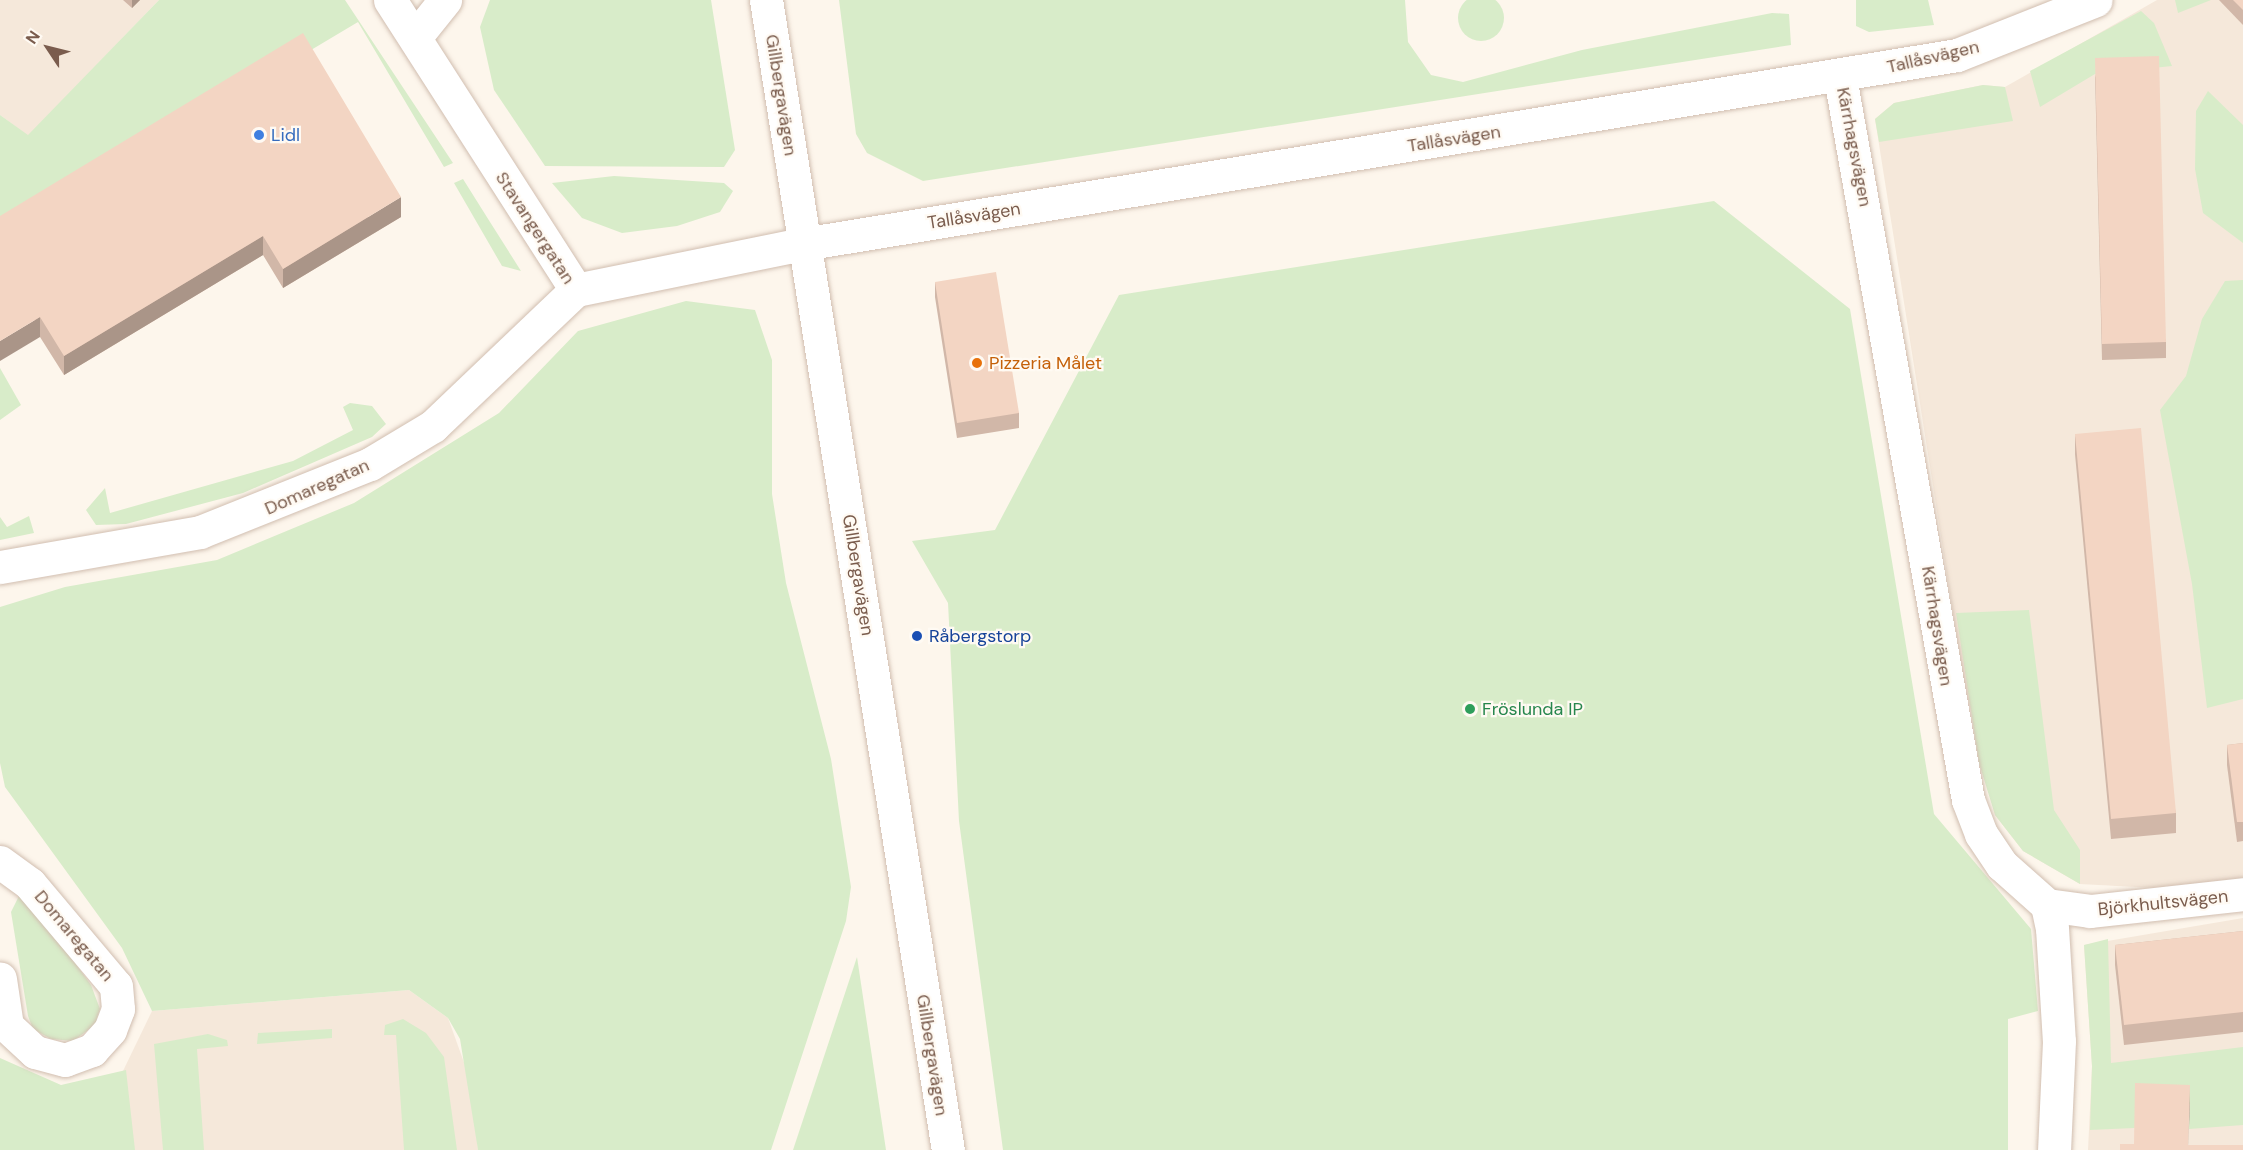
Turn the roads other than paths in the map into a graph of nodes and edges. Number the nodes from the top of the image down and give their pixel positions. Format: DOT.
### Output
graph roads {
  1 [pos="390,0"];
  2 [pos="445,0"];
  3 [pos="766,0"];
  4 [pos="2096,0"];
  5 [pos="417,35"];
  6 [pos="1840,76"];
  7 [pos="803,244"];
  8 [pos="576,290"];
  9 [pos="0,567"];
  10 [pos="0,862"];
  11 [pos="2243,894"];
  12 [pos="2047,905"];
  13 [pos="0,979"];
  14 [pos="948,1150"];
  15 [pos="2054,1150"];
  1 -- 5 [label="street, Stavangergatan"];
  2 -- 5 [label="street"];
  3 -- 7 [label="street, Gillbergavägen"];
  4 -- 6 [label="street, Tallåsvägen"];
  5 -- 8 [label="street, Stavangergatan"];
  6 -- 7 [label="street, Tallåsvägen"];
  6 -- 12 [label="street, Kärrhagsvägen"];
  7 -- 8 [label="street, Stavangergatan"];
  7 -- 14 [label="street, Gillbergavägen"];
  8 -- 9 [label="street, Domaregatan"];
  10 -- 13 [label="street, Domaregatan"];
  11 -- 12 [label="street, Björkhultsvägen"];
  12 -- 15 [label="street"];
}
